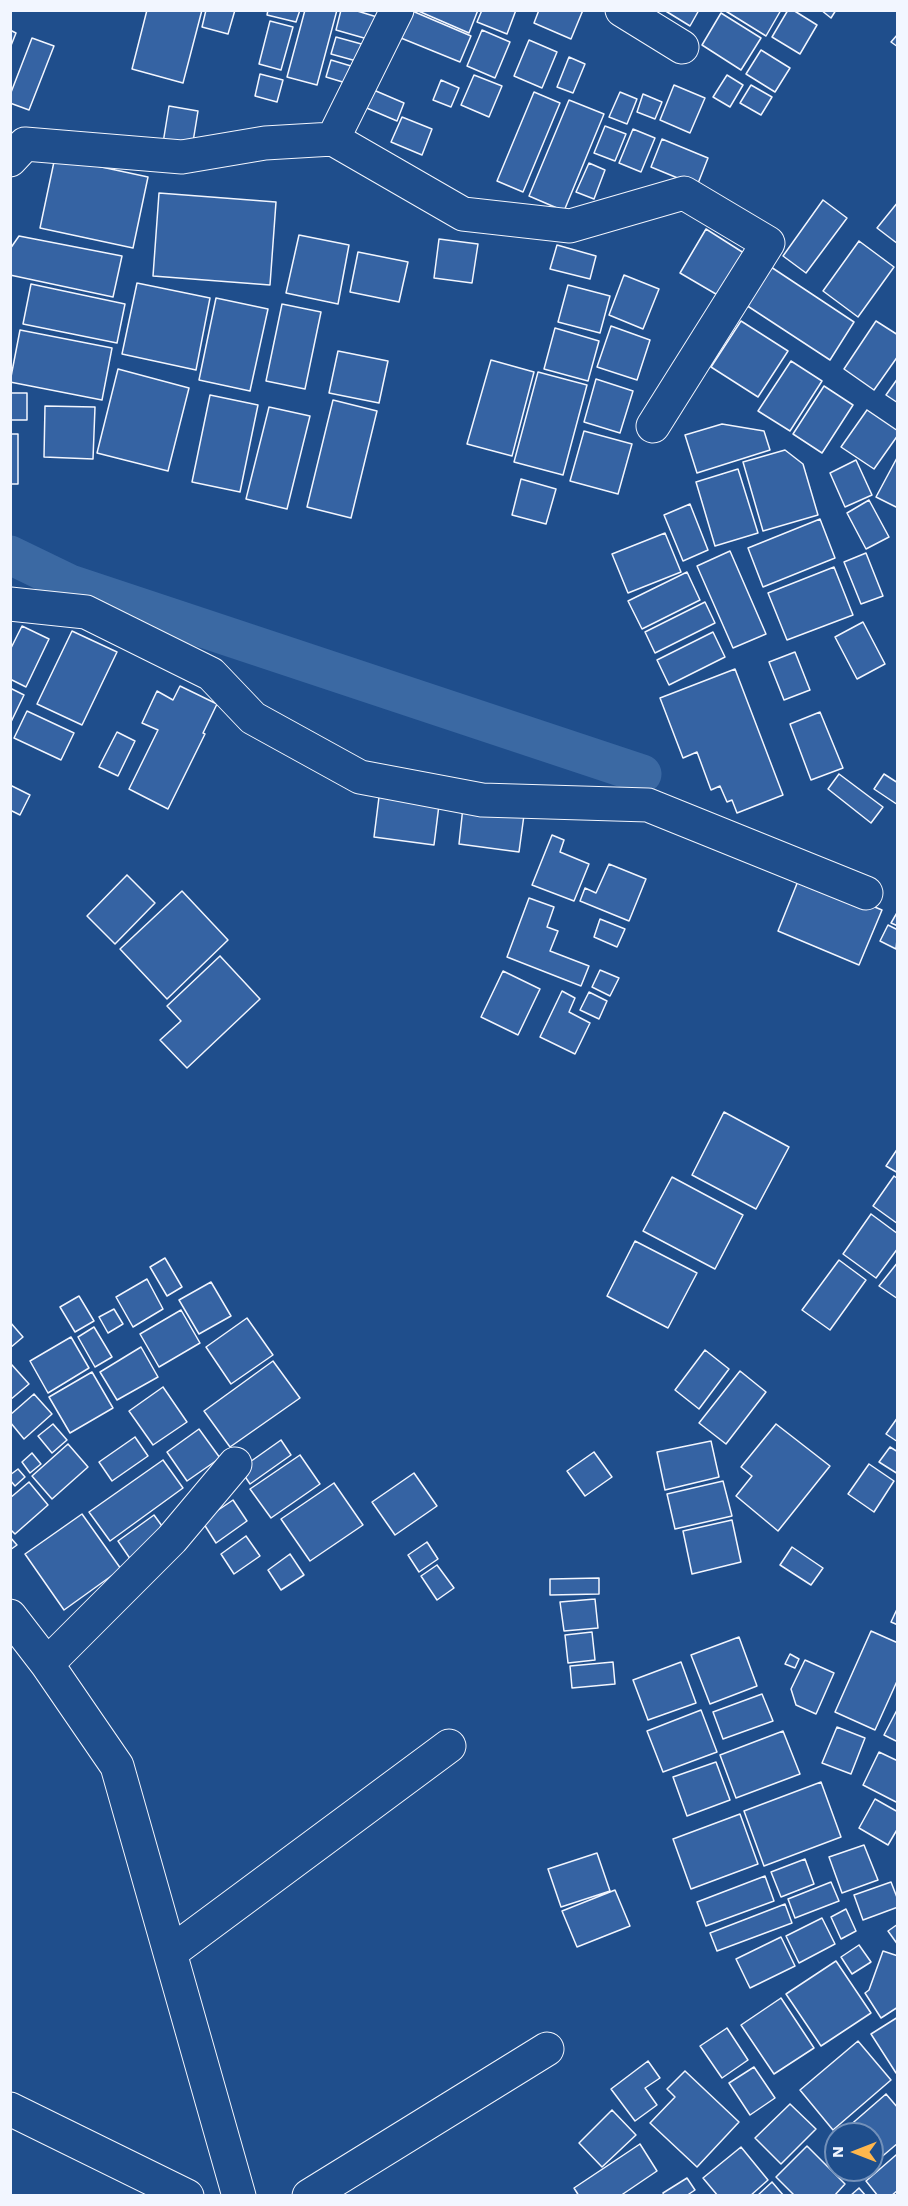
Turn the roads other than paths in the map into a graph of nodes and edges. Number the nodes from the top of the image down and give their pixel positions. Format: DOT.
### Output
graph roads {
  1 [pos="397,10"];
  2 [pos="622,10"];
  3 [pos="682,48"];
  4 [pos="333,139"];
  5 [pos="10,160"];
  6 [pos="653,426"];
  7 [pos="10,604"];
  8 [pos="866,893"];
  9 [pos="235,1464"];
  10 [pos="10,1616"];
  11 [pos="47,1664"];
  12 [pos="449,1746"];
  13 [pos="170,1953"];
  14 [pos="547,2049"];
  15 [pos="10,2109"];
  16 [pos="187,2196"];
  17 [pos="239,2196"];
  18 [pos="309,2196"];
  1 -- 4 [label="street"];
  2 -- 3 [label="street"];
  4 -- 5 [label="street"];
  4 -- 6 [label="street"];
  7 -- 8 [label="street"];
  9 -- 11 [label="street"];
  10 -- 11 [label="street"];
  11 -- 13 [label="street"];
  12 -- 13 [label="street"];
  13 -- 17 [label="street"];
  14 -- 18 [label="street"];
  15 -- 16 [label="street"];
}
